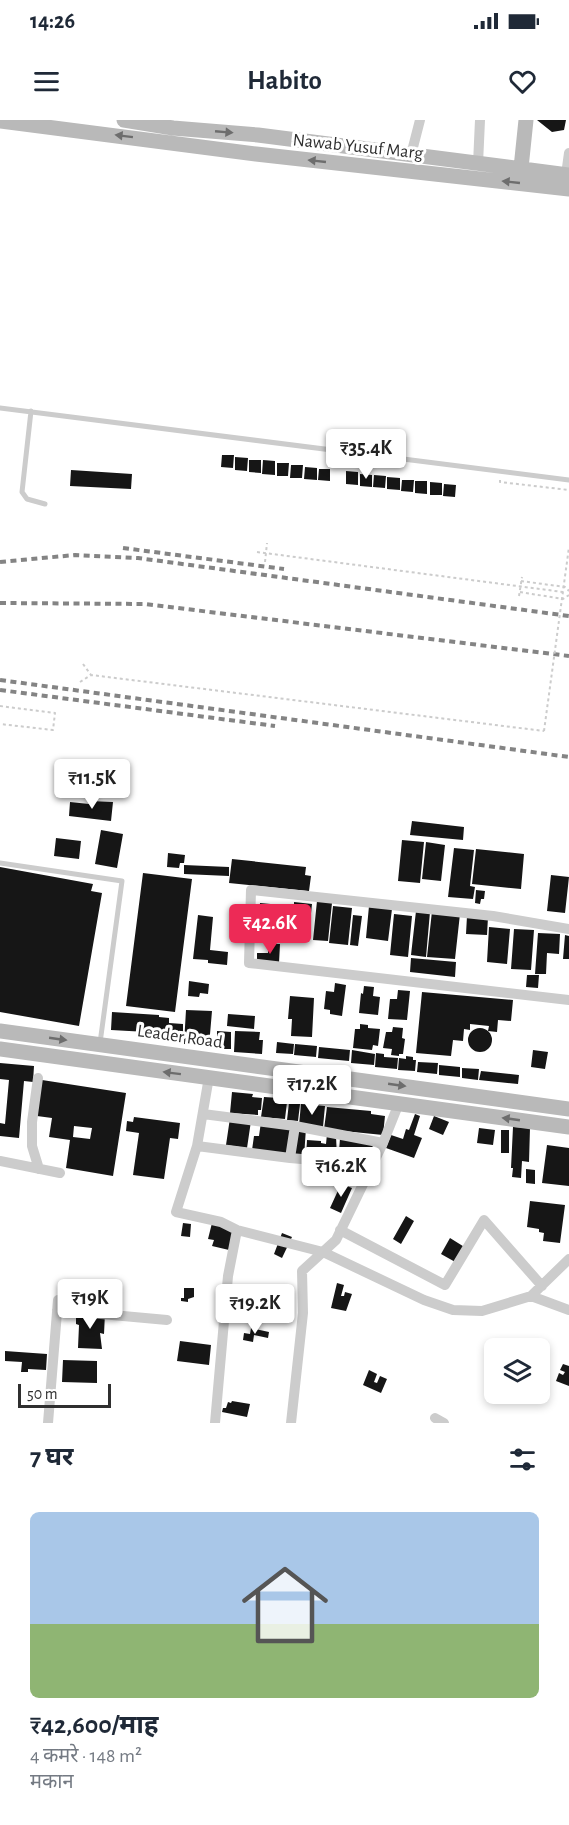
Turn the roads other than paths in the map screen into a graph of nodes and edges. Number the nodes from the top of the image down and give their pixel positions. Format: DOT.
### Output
graph roads {
  1 [pos="124,120"];
  2 [pos="420,120"];
  3 [pos="480,120"];
  4 [pos="526,120"];
  5 [pos="0,121"];
  6 [pos="155,122"];
  7 [pos="569,153"];
  8 [pos="411,154"];
  9 [pos="478,164"];
  10 [pos="521,168"];
  11 [pos="568,180"];
  12 [pos="0,408"];
  13 [pos="31,411"];
  14 [pos="569,480"];
  15 [pos="45,504"];
  16 [pos="0,863"];
  17 [pos="569,929"];
  18 [pos="569,1000"];
  19 [pos="0,1031"];
  20 [pos="100,1044"];
  21 [pos="0,1048"];
  22 [pos="209,1077"];
  23 [pos="38,1078"];
  24 [pos="399,1102"];
  25 [pos="569,1109"];
  26 [pos="203,1114"];
  27 [pos="295,1126"];
  28 [pos="569,1126"];
  29 [pos="383,1143"];
  30 [pos="197,1146"];
  31 [pos="290,1158"];
  32 [pos="0,1161"];
  33 [pos="371,1165"];
  34 [pos="39,1169"];
  35 [pos="60,1173"];
  36 [pos="237,1230"];
  37 [pos="340,1230"];
  38 [pos="323,1252"];
  39 [pos="569,1259"];
  40 [pos="542,1286"];
  41 [pos="531,1296"];
  42 [pos="569,1310"];
  43 [pos="167,1320"];
  44 [pos="48,1423"];
  45 [pos="215,1423"];
  46 [pos="291,1423"];
  1 -- 6 [label="main road, Nawab Yusuf Marg"];
  2 -- 8 [label="street"];
  3 -- 9 [label="street"];
  4 -- 10 [label="main road"];
  11 -- 5 [label="main road, Nawab Yusuf Marg, one-way"];
  6 -- 8 [label="main road, Nawab Yusuf Marg, one-way"];
  7 -- 11 [label="street"];
  8 -- 9 [label="main road, Nawab Yusuf Marg"];
  9 -- 10 [label="main road, Nawab Yusuf Marg"];
  10 -- 11 [label="main road, Nawab Yusuf Marg"];
  12 -- 13 [label="lane"];
  13 -- 14 [label="lane"];
  13 -- 15 [label="lane"];
  16 -- 20 [label="lane"];
  17 -- 18 [label="street"];
  19 -- 20 [label="main road, Leader Road, one-way"];
  20 -- 25 [label="main road, Leader Road, one-way"];
  22 -- 21 [label="main road, Leader Road, one-way"];
  22 -- 24 [label="main road, Leader Road"];
  22 -- 26 [label="street"];
  23 -- 34 [label="street"];
  28 -- 24 [label="main road, Leader Road, one-way"];
  24 -- 29 [label="street"];
  26 -- 27 [label="street"];
  26 -- 30 [label="street"];
  27 -- 29 [label="street"];
  27 -- 31 [label="street"];
  29 -- 33 [label="street"];
  30 -- 31 [label="street"];
  30 -- 36 [label="street"];
  31 -- 33 [label="street"];
  32 -- 34 [label="street"];
  33 -- 37 [label="street"];
  34 -- 35 [label="street"];
  36 -- 38 [label="street"];
  36 -- 45 [label="street"];
  37 -- 38 [label="street"];
  37 -- 40 [label="street"];
  38 -- 41 [label="street"];
  38 -- 46 [label="street"];
  39 -- 40 [label="street"];
  40 -- 41 [label="street"];
  41 -- 42 [label="street"];
  43 -- 44 [label="street"];
}
